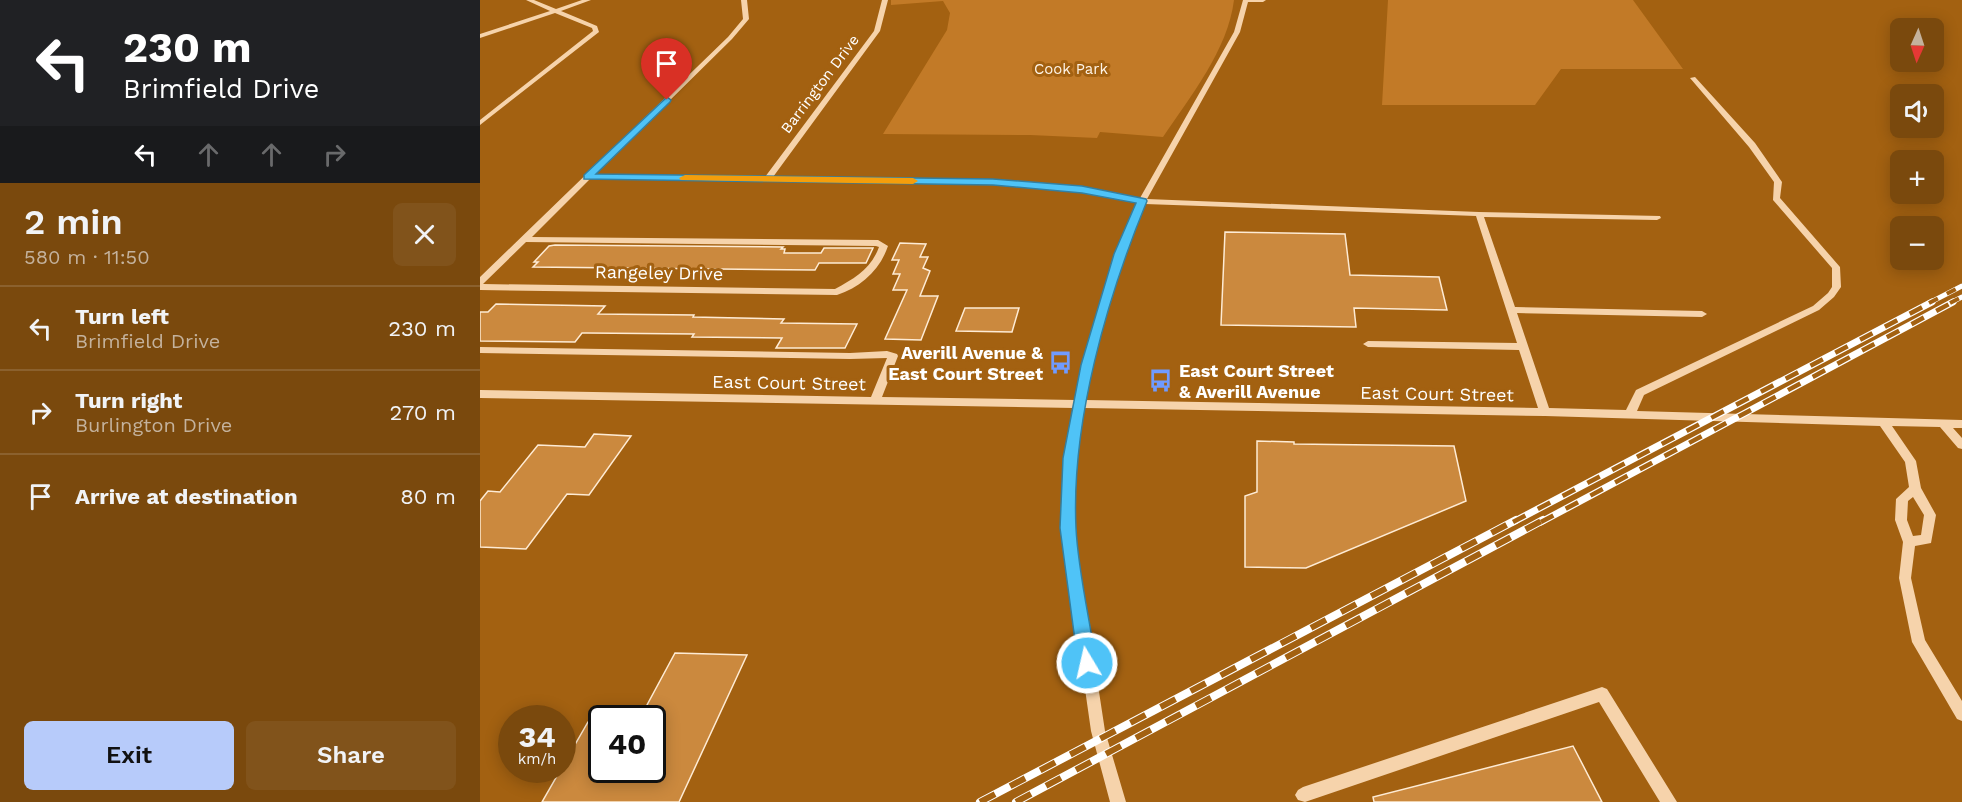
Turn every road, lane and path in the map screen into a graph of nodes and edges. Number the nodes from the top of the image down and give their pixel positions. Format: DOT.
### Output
graph roads {
  1 [pos="529,0"];
  2 [pos="588,0"];
  3 [pos="744,0"];
  4 [pos="885,0"];
  5 [pos="1246,0"];
  6 [pos="1263,0"];
  7 [pos="557,11"];
  8 [pos="480,36"];
  9 [pos="1693,78"];
  10 [pos="480,123"];
  11 [pos="588,177"];
  12 [pos="767,179"];
  13 [pos="1142,201"];
  14 [pos="1479,214"];
  15 [pos="1657,218"];
  16 [pos="524,240"];
  17 [pos="480,284"];
  18 [pos="1511,310"];
  19 [pos="1702,314"];
  20 [pos="1368,344"];
  21 [pos="1524,346"];
  22 [pos="480,351"];
  23 [pos="480,394"];
  24 [pos="875,401"];
  25 [pos="1079,404"];
  26 [pos="1545,412"];
  27 [pos="1630,414"];
  28 [pos="1883,422"];
  29 [pos="1942,423"];
  30 [pos="1962,424"];
  31 [pos="1962,445"];
  32 [pos="1915,489"];
  33 [pos="1909,542"];
  34 [pos="1962,714"];
  35 [pos="1303,795"];
  36 [pos="1118,802"];
  37 [pos="1670,802"];
  1 -- 7 [label="street"];
  2 -- 7 [label="street"];
  3 -- 11 [label="street"];
  4 -- 12 [label="street, Barrington Drive"];
  5 -- 6 [label="street"];
  5 -- 13 [label="street"];
  7 -- 8 [label="street"];
  7 -- 10 [label="street"];
  9 -- 27 [label="street"];
  11 -- 12 [label="street"];
  11 -- 16 [label="street"];
  12 -- 13 [label="street"];
  13 -- 14 [label="street"];
  13 -- 25 [label="street"];
  14 -- 15 [label="street"];
  14 -- 18 [label="street"];
  16 -- 17 [label="street"];
  16 -- 17 [label="street, Rangeley Drive"];
  18 -- 19 [label="street"];
  18 -- 21 [label="street"];
  20 -- 21 [label="street"];
  21 -- 26 [label="street"];
  22 -- 24 [label="street"];
  23 -- 24 [label="street, East Court Street"];
  24 -- 25 [label="street, East Court Street"];
  25 -- 26 [label="street, East Court Street"];
  25 -- 36 [label="street"];
  26 -- 27 [label="street, East Court Street"];
  27 -- 28 [label="street, East Court Street"];
  28 -- 29 [label="street, East Court Street"];
  28 -- 32 [label="street"];
  29 -- 30 [label="street, East Court Street"];
  29 -- 31 [label="street"];
  32 -- 33 [label="street"];
  32 -- 33 [label="street"];
  33 -- 34 [label="street"];
  35 -- 37 [label="street"];
}
